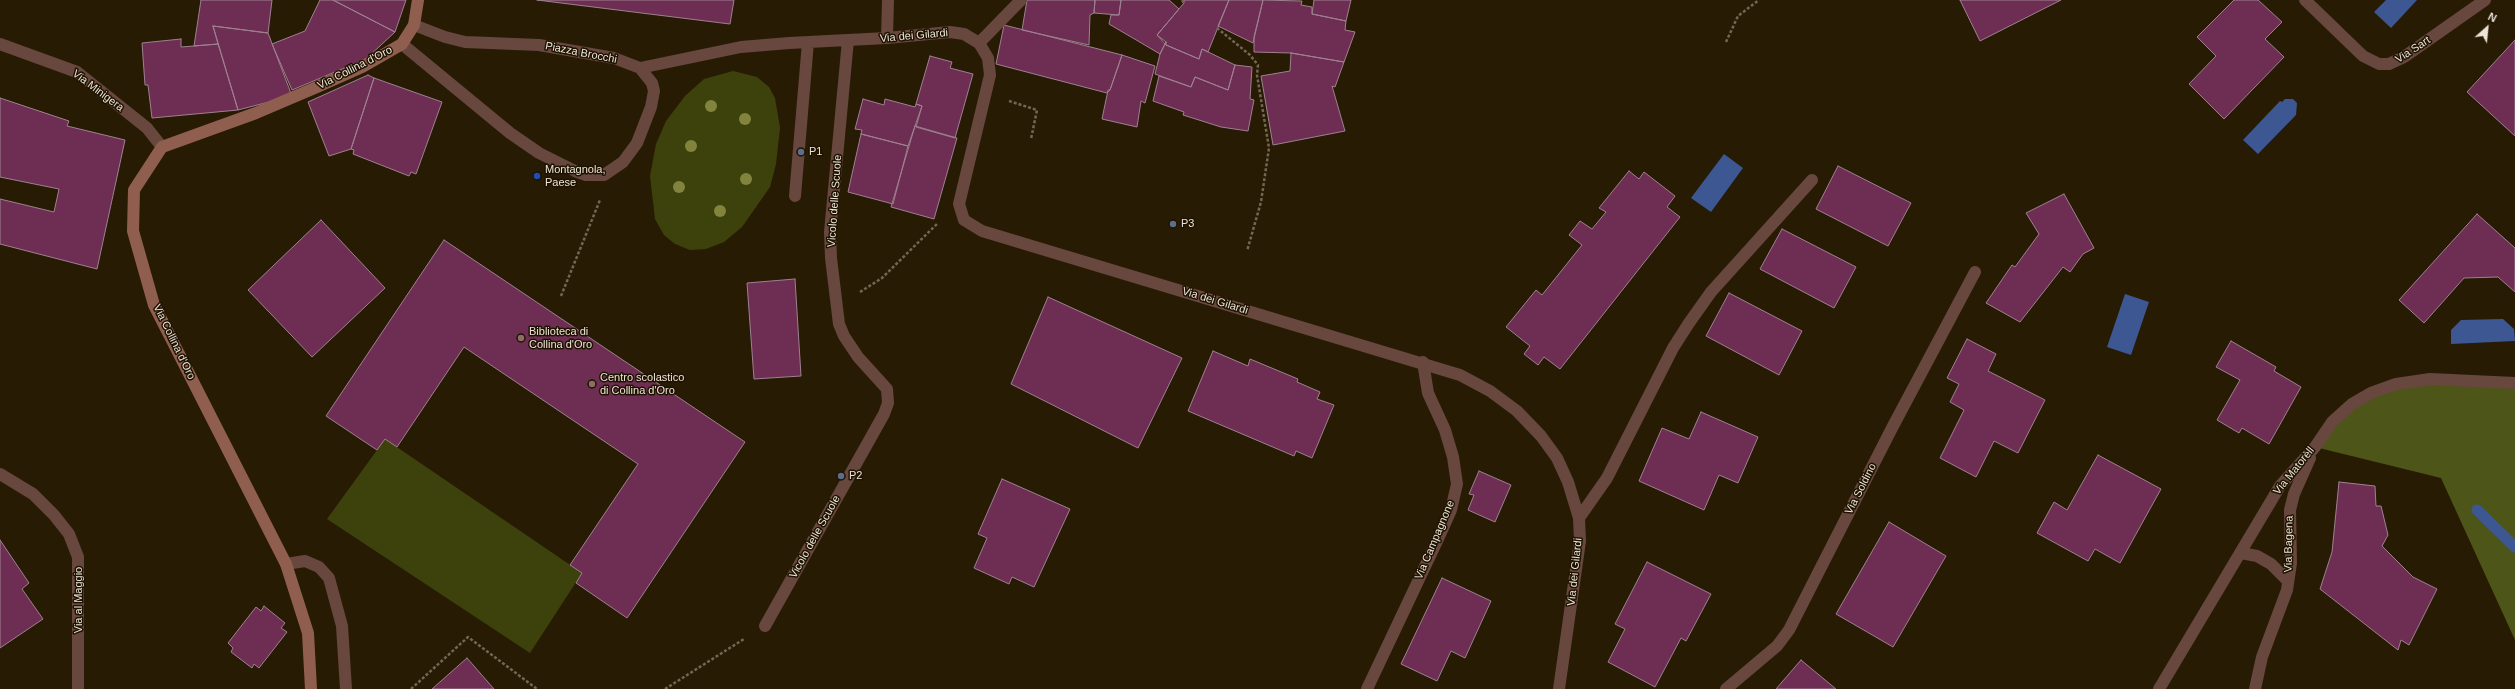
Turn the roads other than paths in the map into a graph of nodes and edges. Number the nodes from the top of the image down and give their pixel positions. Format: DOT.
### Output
graph roads {
  1 [pos="418,0"];
  2 [pos="888,0"];
  3 [pos="1021,0"];
  4 [pos="2305,0"];
  5 [pos="2485,0"];
  6 [pos="414,25"];
  7 [pos="887,38"];
  8 [pos="848,40"];
  9 [pos="808,42"];
  10 [pos="978,42"];
  11 [pos="0,44"];
  12 [pos="402,44"];
  13 [pos="640,68"];
  14 [pos="162,147"];
  15 [pos="1812,180"];
  16 [pos="796,196"];
  17 [pos="1975,272"];
  18 [pos="1423,362"];
  19 [pos="2515,382"];
  20 [pos="2315,447"];
  21 [pos="0,474"];
  22 [pos="1579,518"];
  23 [pos="2241,553"];
  24 [pos="286,564"];
  25 [pos="2288,581"];
  26 [pos="765,626"];
  27 [pos="78,689"];
  28 [pos="311,689"];
  29 [pos="346,689"];
  30 [pos="1367,689"];
  31 [pos="1559,689"];
  32 [pos="1726,689"];
  33 [pos="2158,689"];
  34 [pos="2255,689"];
  1 -- 6 [label="street, Via Collina d'Oro"];
  2 -- 7 [label="street"];
  3 -- 10 [label="street"];
  4 -- 5 [label="street, Via Sart"];
  6 -- 12 [label="street, Via Collina d'Oro"];
  6 -- 13 [label="street, Piazza Brocchi"];
  7 -- 8 [label="street, Via dei Gilardi"];
  7 -- 10 [label="street, Via dei Gilardi"];
  8 -- 9 [label="street, Via dei Gilardi"];
  8 -- 26 [label="street, Vicolo delle Scuole"];
  9 -- 13 [label="street, Via dei Gilardi"];
  9 -- 16 [label="street"];
  10 -- 18 [label="street, Via dei Gilardi"];
  11 -- 14 [label="street, Via Minigera"];
  12 -- 13 [label="street"];
  12 -- 14 [label="street, Via Collina d'Oro"];
  14 -- 24 [label="street, Via Collina d'Oro"];
  15 -- 22 [label="street"];
  17 -- 32 [label="street, Via Soldino"];
  18 -- 22 [label="street, Via dei Gilardi"];
  18 -- 30 [label="street, Via Campagnone"];
  19 -- 20 [label="street, Via Matorèll"];
  20 -- 23 [label="street, Via Matorèll"];
  20 -- 25 [label="street, Via Bagena"];
  21 -- 27 [label="street, Via al Maggio"];
  22 -- 31 [label="street, Via dei Gilardi"];
  23 -- 25 [label="street"];
  23 -- 33 [label="street, Via Matorèll"];
  24 -- 28 [label="street, Via Collina d'Oro"];
  24 -- 29 [label="street"];
  25 -- 34 [label="street, Via Bagena"];
}
